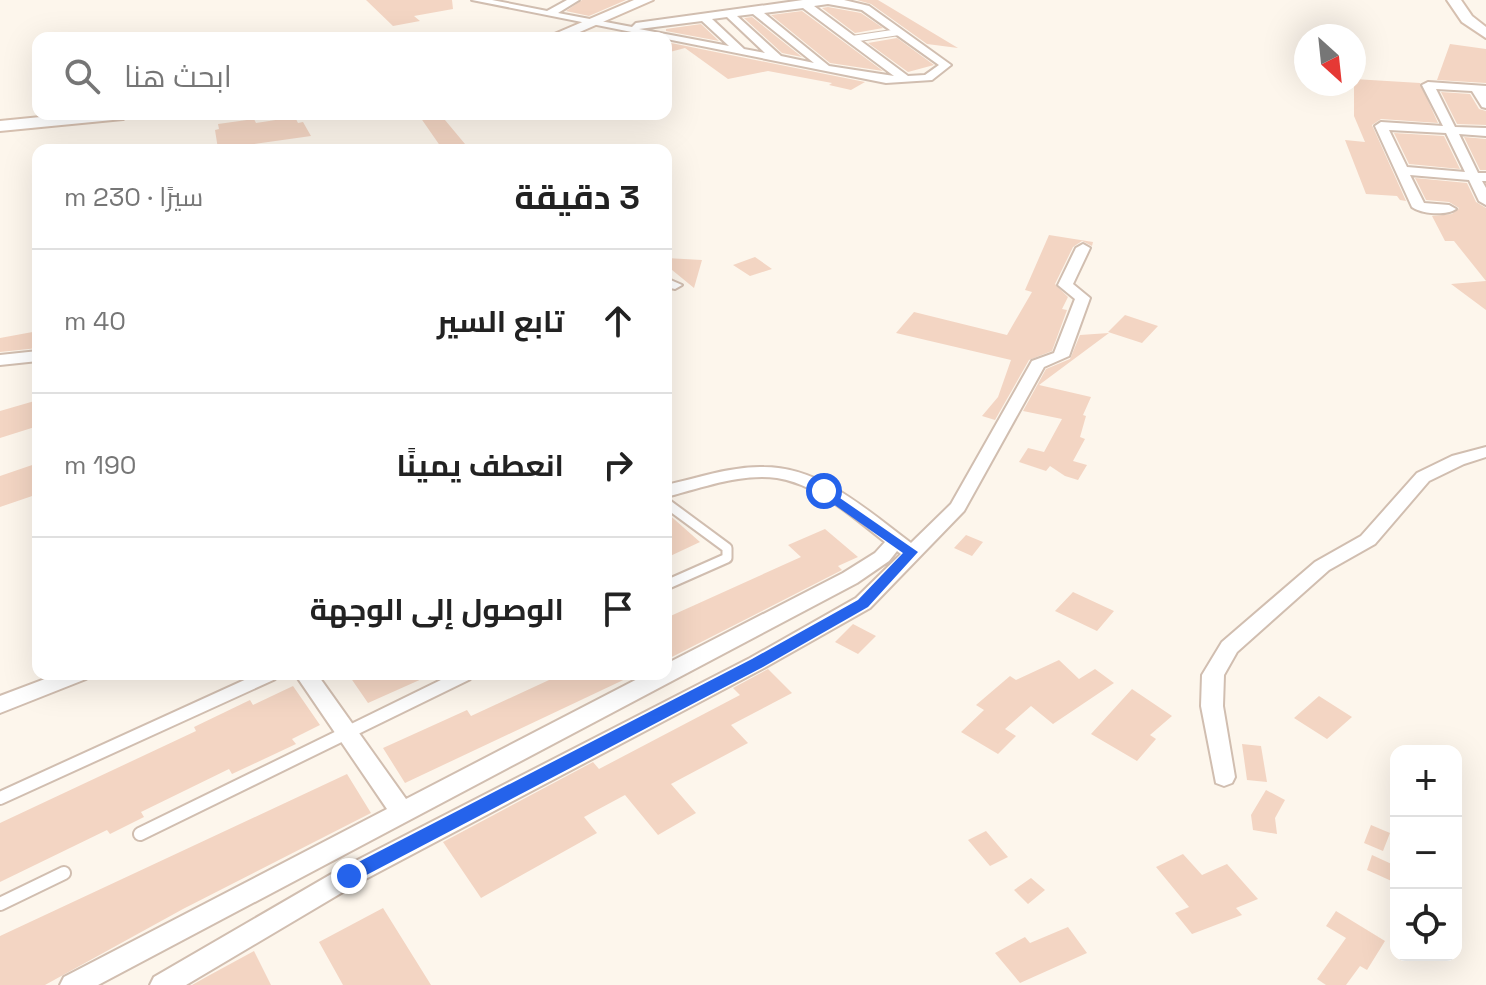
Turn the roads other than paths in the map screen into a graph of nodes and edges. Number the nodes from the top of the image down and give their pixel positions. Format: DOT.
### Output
graph roads {
  1 [pos="477,0"];
  2 [pos="574,0"];
  3 [pos="1454,0"];
  4 [pos="1470,0"];
  5 [pos="835,1"];
  6 [pos="803,3"];
  7 [pos="643,7"];
  8 [pos="753,9"];
  9 [pos="728,13"];
  10 [pos="549,14"];
  11 [pos="703,16"];
  12 [pos="591,22"];
  13 [pos="651,24"];
  14 [pos="621,28"];
  15 [pos="567,32"];
  16 [pos="641,32"];
  17 [pos="899,32"];
  18 [pos="1485,32"];
  19 [pos="672,38"];
  20 [pos="852,39"];
  21 [pos="741,52"];
  22 [pos="778,59"];
  23 [pos="833,72"];
  24 [pos="905,79"];
  25 [pos="1481,88"];
  26 [pos="1486,105"];
  27 [pos="62,120"];
  28 [pos="0,126"];
  29 [pos="1451,130"];
  30 [pos="1486,132"];
  31 [pos="1404,171"];
  32 [pos="1481,176"];
  33 [pos="1486,201"];
  34 [pos="1449,209"];
  35 [pos="1083,248"];
  36 [pos="32,357"];
  37 [pos="0,360"];
  38 [pos="1486,452"];
  39 [pos="672,490"];
  40 [pos="672,507"];
  41 [pos="904,547"];
  42 [pos="672,582"];
  43 [pos="672,670"];
  44 [pos="64,680"];
  45 [pos="259,680"];
  46 [pos="310,680"];
  47 [pos="455,680"];
  48 [pos="653,680"];
  49 [pos="0,705"];
  50 [pos="347,732"];
  51 [pos="1224,777"];
  52 [pos="0,798"];
  53 [pos="401,811"];
  54 [pos="140,834"];
  55 [pos="64,873"];
  56 [pos="0,904"];
  57 [pos="73,985"];
  58 [pos="163,985"];
  1 -- 10 [label="street"];
  2 -- 10 [label="street"];
  3 -- 18 [label="main road"];
  4 -- 18 [label="main road"];
  5 -- 6 [label="street"];
  5 -- 17 [label="street"];
  6 -- 8 [label="street"];
  6 -- 20 [label="street"];
  7 -- 12 [label="main road"];
  7 -- 13 [label="street"];
  8 -- 9 [label="street"];
  8 -- 23 [label="street"];
  9 -- 11 [label="street"];
  9 -- 22 [label="street"];
  10 -- 12 [label="street"];
  11 -- 13 [label="street"];
  11 -- 21 [label="street"];
  12 -- 14 [label="street"];
  12 -- 15 [label="main road"];
  13 -- 14 [label="street"];
  14 -- 16 [label="street"];
  17 -- 20 [label="lane"];
  17 -- 24 [label="street"];
  19 -- 21 [label="street"];
  20 -- 24 [label="street"];
  21 -- 22 [label="street"];
  22 -- 23 [label="street"];
  23 -- 24 [label="street"];
  25 -- 26 [label="street"];
  25 -- 29 [label="street"];
  27 -- 28 [label="main road"];
  29 -- 30 [label="street"];
  29 -- 31 [label="street"];
  29 -- 32 [label="street"];
  31 -- 32 [label="street"];
  31 -- 34 [label="street"];
  32 -- 33 [label="street"];
  35 -- 41 [label="street"];
  36 -- 37 [label="street"];
  38 -- 51 [label="street"];
  39 -- 41 [label="street"];
  40 -- 42 [label="lane"];
  41 -- 43 [label="street"];
  41 -- 58 [label="street"];
  44 -- 49 [label="street"];
  45 -- 52 [label="lane"];
  46 -- 50 [label="street"];
  47 -- 50 [label="lane"];
  48 -- 53 [label="street"];
  50 -- 53 [label="street"];
  50 -- 54 [label="lane"];
  53 -- 57 [label="street"];
  55 -- 56 [label="lane"];
}
